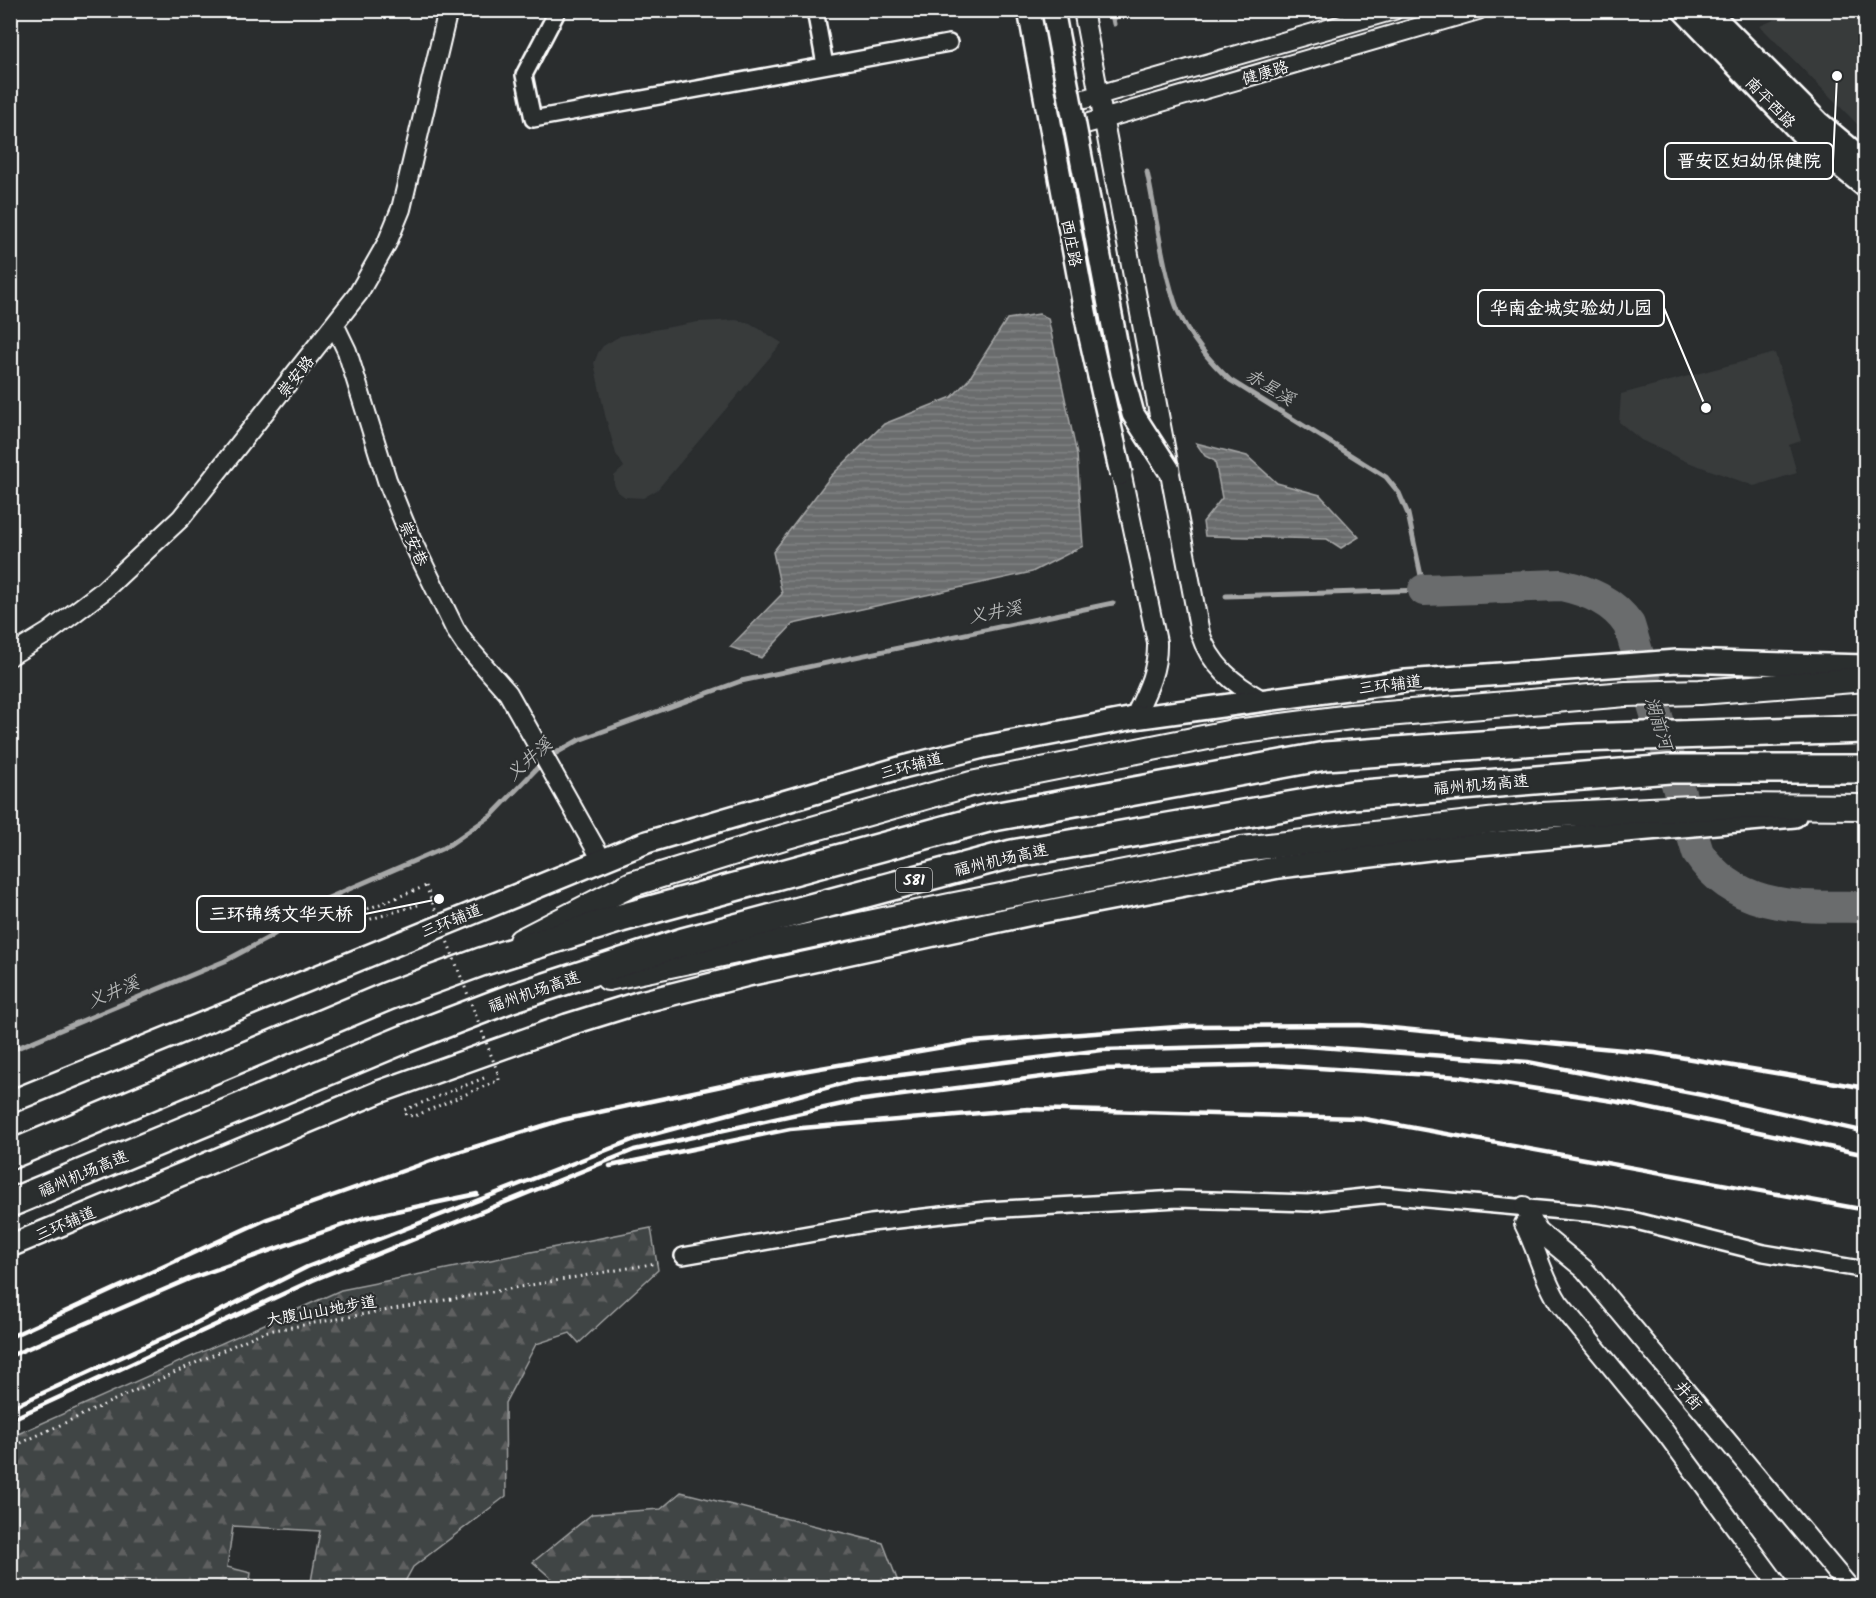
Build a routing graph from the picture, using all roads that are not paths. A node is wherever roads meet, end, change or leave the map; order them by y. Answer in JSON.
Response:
{"nodes":[{"id":1,"x":448,"y":10,"type":"edge"},
{"id":2,"x":558,"y":10,"type":"edge"},
{"id":3,"x":815,"y":10,"type":"edge"},
{"id":4,"x":1027,"y":10,"type":"edge"},
{"id":5,"x":1053,"y":10,"type":"edge"},
{"id":6,"x":1083,"y":10,"type":"edge"},
{"id":7,"x":1394,"y":10,"type":"edge"},
{"id":8,"x":1478,"y":10,"type":"edge"},
{"id":9,"x":1683,"y":10,"type":"edge"},
{"id":10,"x":1707,"y":10,"type":"edge"},
{"id":11,"x":948,"y":43,"type":"dead end"},
{"id":12,"x":825,"y":65,"type":"junction"},
{"id":13,"x":1098,"y":96,"type":"junction"},
{"id":14,"x":1046,"y":111,"type":"junction"},
{"id":15,"x":1102,"y":119,"type":"junction"},
{"id":16,"x":1051,"y":134,"type":"junction"},
{"id":17,"x":1866,"y":162,"type":"edge"},
{"id":18,"x":1866,"y":187,"type":"edge"},
{"id":19,"x":335,"y":326,"type":"junction"},
{"id":20,"x":1169,"y":470,"type":"junction"},
{"id":21,"x":1121,"y":474,"type":"junction"},
{"id":22,"x":10,"y":656,"type":"edge"},
{"id":23,"x":1866,"y":666,"type":"edge"},
{"id":24,"x":1866,"y":678,"type":"edge"},
{"id":25,"x":1262,"y":700,"type":"junction"},
{"id":26,"x":1134,"y":718,"type":"junction"},
{"id":27,"x":1866,"y":729,"type":"edge"},
{"id":28,"x":1866,"y":770,"type":"edge"},
{"id":29,"x":1866,"y":808,"type":"edge"},
{"id":30,"x":1661,"y":818,"type":"junction"},
{"id":31,"x":602,"y":860,"type":"junction"},
{"id":32,"x":481,"y":962,"type":"junction"},
{"id":33,"x":509,"y":999,"type":"junction"},
{"id":34,"x":10,"y":1102,"type":"edge"},
{"id":35,"x":10,"y":1155,"type":"edge"},
{"id":36,"x":10,"y":1203,"type":"edge"},
{"id":37,"x":1519,"y":1206,"type":"junction"},
{"id":38,"x":10,"y":1246,"type":"edge"},
{"id":39,"x":683,"y":1256,"type":"dead end"},
{"id":40,"x":1866,"y":1270,"type":"edge"},
{"id":41,"x":1780,"y":1587,"type":"edge"},
{"id":42,"x":1850,"y":1587,"type":"edge"}],
"edges":[{"from":1,"to":19,"type":"street","name":"崇安路"},
{"from":2,"to":12,"type":"street"},
{"from":3,"to":12,"type":"street"},
{"from":4,"to":14,"type":"street"},
{"from":4,"to":21,"type":"main road","name":"西庄路","bridge":true},
{"from":5,"to":20,"type":"main road","bridge":true},
{"from":6,"to":13,"type":"street"},
{"from":7,"to":13,"type":"street","name":"健康路"},
{"from":8,"to":15,"type":"street","name":"健康路"},
{"from":9,"to":18,"type":"main road","name":"南平西路"},
{"from":10,"to":17,"type":"main road","name":"南平西路"},
{"from":11,"to":12,"type":"street"},
{"from":13,"to":14,"type":"street","name":"健康路"},
{"from":13,"to":15,"type":"street"},
{"from":14,"to":16,"type":"street"},
{"from":15,"to":16,"type":"street","name":"健康路"},
{"from":15,"to":20,"type":"street"},
{"from":16,"to":21,"type":"street"},
{"from":19,"to":22,"type":"street","name":"崇安路"},
{"from":19,"to":31,"type":"street","name":"崇安巷"},
{"from":20,"to":25,"type":"street"},
{"from":21,"to":26,"type":"street"},
{"from":23,"to":25,"type":"main road","name":"三环辅道"},
{"from":24,"to":32,"type":"highway"},
{"from":25,"to":26,"type":"main road","name":"三环辅道"},
{"from":26,"to":31,"type":"main road","name":"三环辅道"},
{"from":27,"to":32,"type":"highway","number":"S81"},
{"from":28,"to":33,"type":"highway","name":"福州机场高速","number":"S81"},
{"from":29,"to":30,"type":"highway"},
{"from":30,"to":33,"type":"highway"},
{"from":30,"to":38,"type":"main road","name":"三环辅道"},
{"from":31,"to":34,"type":"main road","name":"三环辅道"},
{"from":32,"to":35,"type":"highway","number":"S81"},
{"from":33,"to":36,"type":"highway","name":"福州机场高速","number":"S81"},
{"from":37,"to":39,"type":"street"},
{"from":37,"to":40,"type":"street"},
{"from":37,"to":41,"type":"street"},
{"from":37,"to":42,"type":"street","name":"井街"}]}
